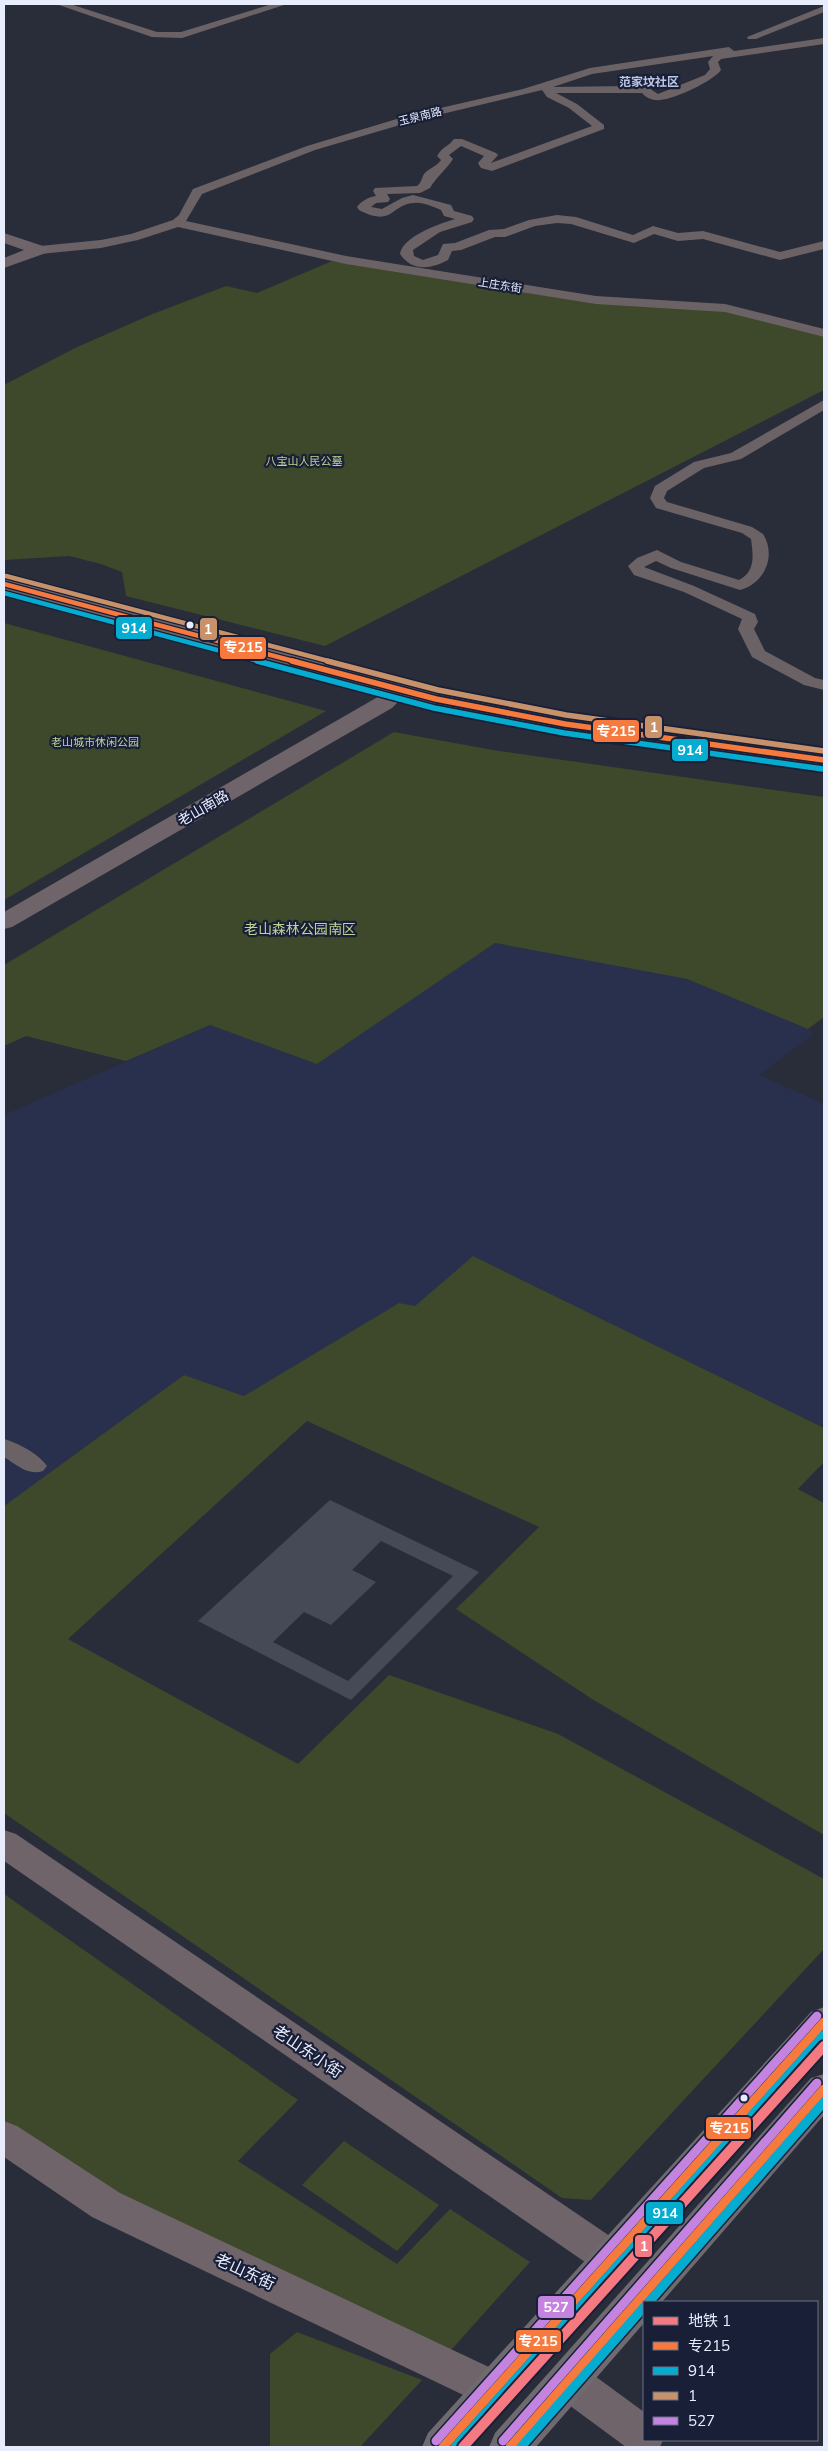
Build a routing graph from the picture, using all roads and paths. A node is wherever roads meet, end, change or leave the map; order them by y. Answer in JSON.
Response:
{"nodes":[{"id":1,"x":61,"y":4,"type":"edge"},
{"id":2,"x":282,"y":4,"type":"edge"},
{"id":3,"x":824,"y":10,"type":"edge"},
{"id":4,"x":824,"y":36,"type":"edge"},
{"id":5,"x":752,"y":37,"type":"dead end"},
{"id":6,"x":824,"y":42,"type":"edge"},
{"id":7,"x":177,"y":223,"type":"junction"},
{"id":8,"x":4,"y":238,"type":"edge"},
{"id":9,"x":824,"y":245,"type":"edge"},
{"id":10,"x":40,"y":250,"type":"junction"},
{"id":11,"x":4,"y":263,"type":"edge"},
{"id":12,"x":824,"y":333,"type":"edge"},
{"id":13,"x":824,"y":404,"type":"edge"},
{"id":14,"x":4,"y":584,"type":"edge"},
{"id":15,"x":4,"y":600,"type":"edge"},
{"id":16,"x":824,"y":685,"type":"edge"},
{"id":17,"x":391,"y":697,"type":"junction"},
{"id":18,"x":824,"y":760,"type":"edge"},
{"id":19,"x":824,"y":773,"type":"edge"},
{"id":20,"x":4,"y":922,"type":"edge"},
{"id":21,"x":4,"y":1446,"type":"edge"},
{"id":22,"x":35,"y":1466,"type":"dead end"},
{"id":23,"x":4,"y":1843,"type":"edge"},
{"id":24,"x":824,"y":2022,"type":"edge"},
{"id":25,"x":824,"y":2089,"type":"edge"},
{"id":26,"x":4,"y":2137,"type":"edge"},
{"id":27,"x":612,"y":2259,"type":"junction"},
{"id":28,"x":569,"y":2382,"type":"junction"},
{"id":29,"x":495,"y":2390,"type":"junction"},
{"id":30,"x":643,"y":2435,"type":"edge"},
{"id":31,"x":443,"y":2447,"type":"edge"},
{"id":32,"x":510,"y":2447,"type":"edge"}],
"edges":[{"from":1,"to":2,"type":"street"},
{"from":3,"to":5,"type":"street"},
{"from":4,"to":7,"type":"street","name":"玉泉南路"},
{"from":6,"to":9,"type":"street"},
{"from":7,"to":10,"type":"street"},
{"from":7,"to":12,"type":"street","name":"上庄东街"},
{"from":8,"to":10,"type":"street"},
{"from":10,"to":11,"type":"street"},
{"from":13,"to":16,"type":"street"},
{"from":14,"to":17,"type":"main road"},
{"from":15,"to":17,"type":"main road"},
{"from":17,"to":18,"type":"main road"},
{"from":17,"to":19,"type":"main road"},
{"from":17,"to":20,"type":"street","name":"老山南路"},
{"from":21,"to":22,"type":"street"},
{"from":23,"to":27,"type":"street","name":"老山东小街"},
{"from":24,"to":27,"type":"highway"},
{"from":25,"to":28,"type":"highway"},
{"from":26,"to":29,"type":"street","name":"老山东街"},
{"from":27,"to":29,"type":"highway"},
{"from":28,"to":30,"type":"street"},
{"from":28,"to":32,"type":"highway"},
{"from":29,"to":31,"type":"highway"}]}
